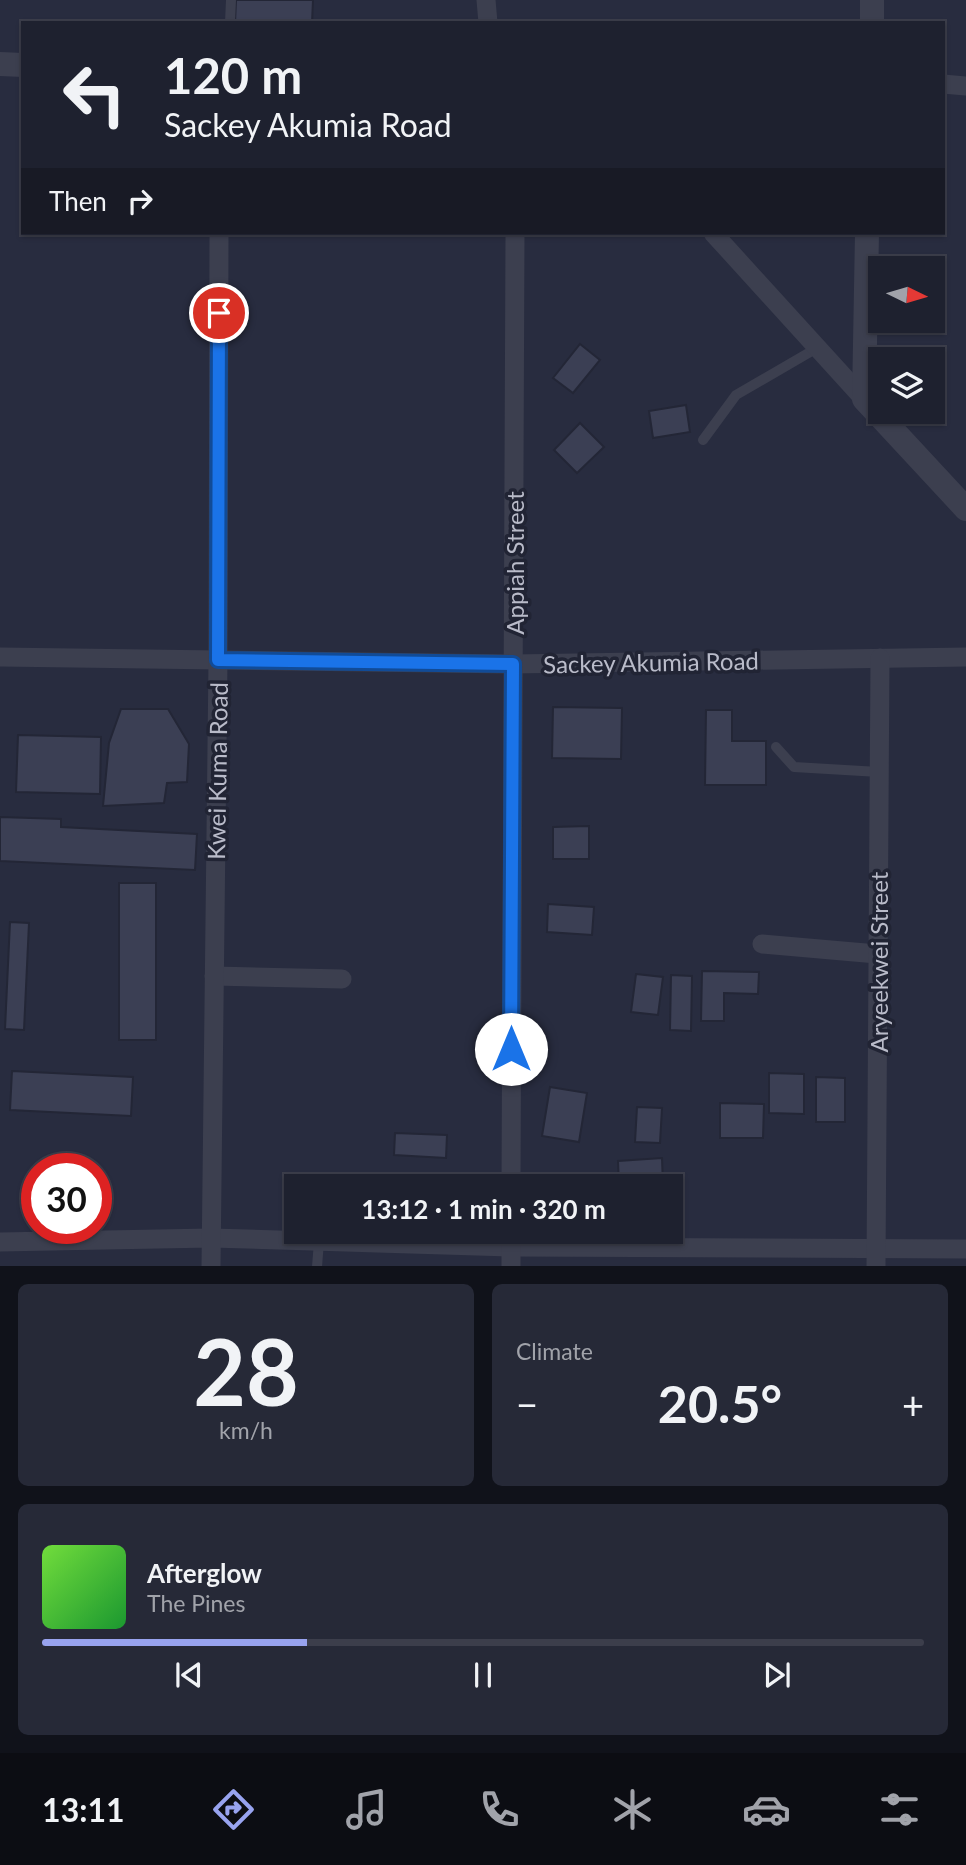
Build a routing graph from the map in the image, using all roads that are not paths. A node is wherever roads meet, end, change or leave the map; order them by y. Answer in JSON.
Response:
{"nodes":[{"id":1,"x":231,"y":0,"type":"edge"},
{"id":2,"x":486,"y":0,"type":"edge"},
{"id":3,"x":872,"y":0,"type":"edge"},
{"id":4,"x":230,"y":21,"type":"edge"},
{"id":5,"x":488,"y":21,"type":"edge"},
{"id":6,"x":872,"y":21,"type":"edge"},
{"id":7,"x":0,"y":64,"type":"edge"},
{"id":8,"x":21,"y":65,"type":"edge"},
{"id":9,"x":945,"y":84,"type":"edge"},
{"id":10,"x":966,"y":86,"type":"edge"},
{"id":11,"x":219,"y":235,"type":"edge"},
{"id":12,"x":515,"y":235,"type":"edge"},
{"id":13,"x":867,"y":235,"type":"edge"},
{"id":14,"x":722,"y":237,"type":"edge"},
{"id":15,"x":817,"y":348,"type":"junction"},
{"id":16,"x":864,"y":399,"type":"junction"},
{"id":17,"x":703,"y":440,"type":"dead end"},
{"id":18,"x":966,"y":509,"type":"edge"},
{"id":19,"x":0,"y":657,"type":"edge"},
{"id":20,"x":966,"y":657,"type":"edge"},
{"id":21,"x":880,"y":658,"type":"junction"},
{"id":22,"x":218,"y":660,"type":"junction"},
{"id":23,"x":513,"y":664,"type":"junction"},
{"id":24,"x":776,"y":747,"type":"dead end"},
{"id":25,"x":879,"y":772,"type":"junction"},
{"id":26,"x":762,"y":944,"type":"dead end"},
{"id":27,"x":877,"y":954,"type":"junction"},
{"id":28,"x":214,"y":976,"type":"junction"},
{"id":29,"x":342,"y":979,"type":"dead end"},
{"id":30,"x":511,"y":1174,"type":"edge"},
{"id":31,"x":211,"y":1238,"type":"junction"},
{"id":32,"x":284,"y":1240,"type":"edge"},
{"id":33,"x":0,"y":1242,"type":"edge"},
{"id":34,"x":319,"y":1244,"type":"edge"},
{"id":35,"x":391,"y":1244,"type":"edge"},
{"id":36,"x":510,"y":1249,"type":"edge"},
{"id":37,"x":966,"y":1249,"type":"edge"},
{"id":38,"x":876,"y":1258,"type":"edge"},
{"id":39,"x":211,"y":1266,"type":"edge"},
{"id":40,"x":317,"y":1266,"type":"edge"}],
"edges":[{"from":1,"to":4,"type":"lane"},
{"from":2,"to":5,"type":"street"},
{"from":3,"to":6,"type":"street"},
{"from":7,"to":8,"type":"street"},
{"from":9,"to":10,"type":"street"},
{"from":11,"to":22,"type":"street","name":"Kwei Kuma Road"},
{"from":12,"to":23,"type":"street","name":"Appiah Street"},
{"from":13,"to":16,"type":"street"},
{"from":14,"to":15,"type":"street"},
{"from":15,"to":16,"type":"street"},
{"from":15,"to":17,"type":"lane"},
{"from":16,"to":18,"type":"street"},
{"from":19,"to":22,"type":"street","name":"Sackey Akumia Road"},
{"from":20,"to":21,"type":"street","name":"Sackey Akumia Road"},
{"from":21,"to":23,"type":"street","name":"Sackey Akumia Road"},
{"from":21,"to":25,"type":"street","name":"Aryeekwei Street"},
{"from":22,"to":23,"type":"street","name":"Sackey Akumia Road"},
{"from":22,"to":28,"type":"street","name":"Kwei Kuma Road"},
{"from":23,"to":30,"type":"street","name":"Appiah Street"},
{"from":24,"to":25,"type":"lane"},
{"from":25,"to":27,"type":"street","name":"Aryeekwei Street"},
{"from":26,"to":27,"type":"street"},
{"from":27,"to":38,"type":"street","name":"Aryeekwei Street"},
{"from":28,"to":29,"type":"street"},
{"from":28,"to":31,"type":"street","name":"Kwei Kuma Road"},
{"from":31,"to":32,"type":"street"},
{"from":31,"to":33,"type":"street"},
{"from":31,"to":39,"type":"street","name":"Kwei Kuma Road"},
{"from":34,"to":40,"type":"lane"},
{"from":35,"to":36,"type":"street"},
{"from":36,"to":38,"type":"street"},
{"from":37,"to":38,"type":"street"}]}
